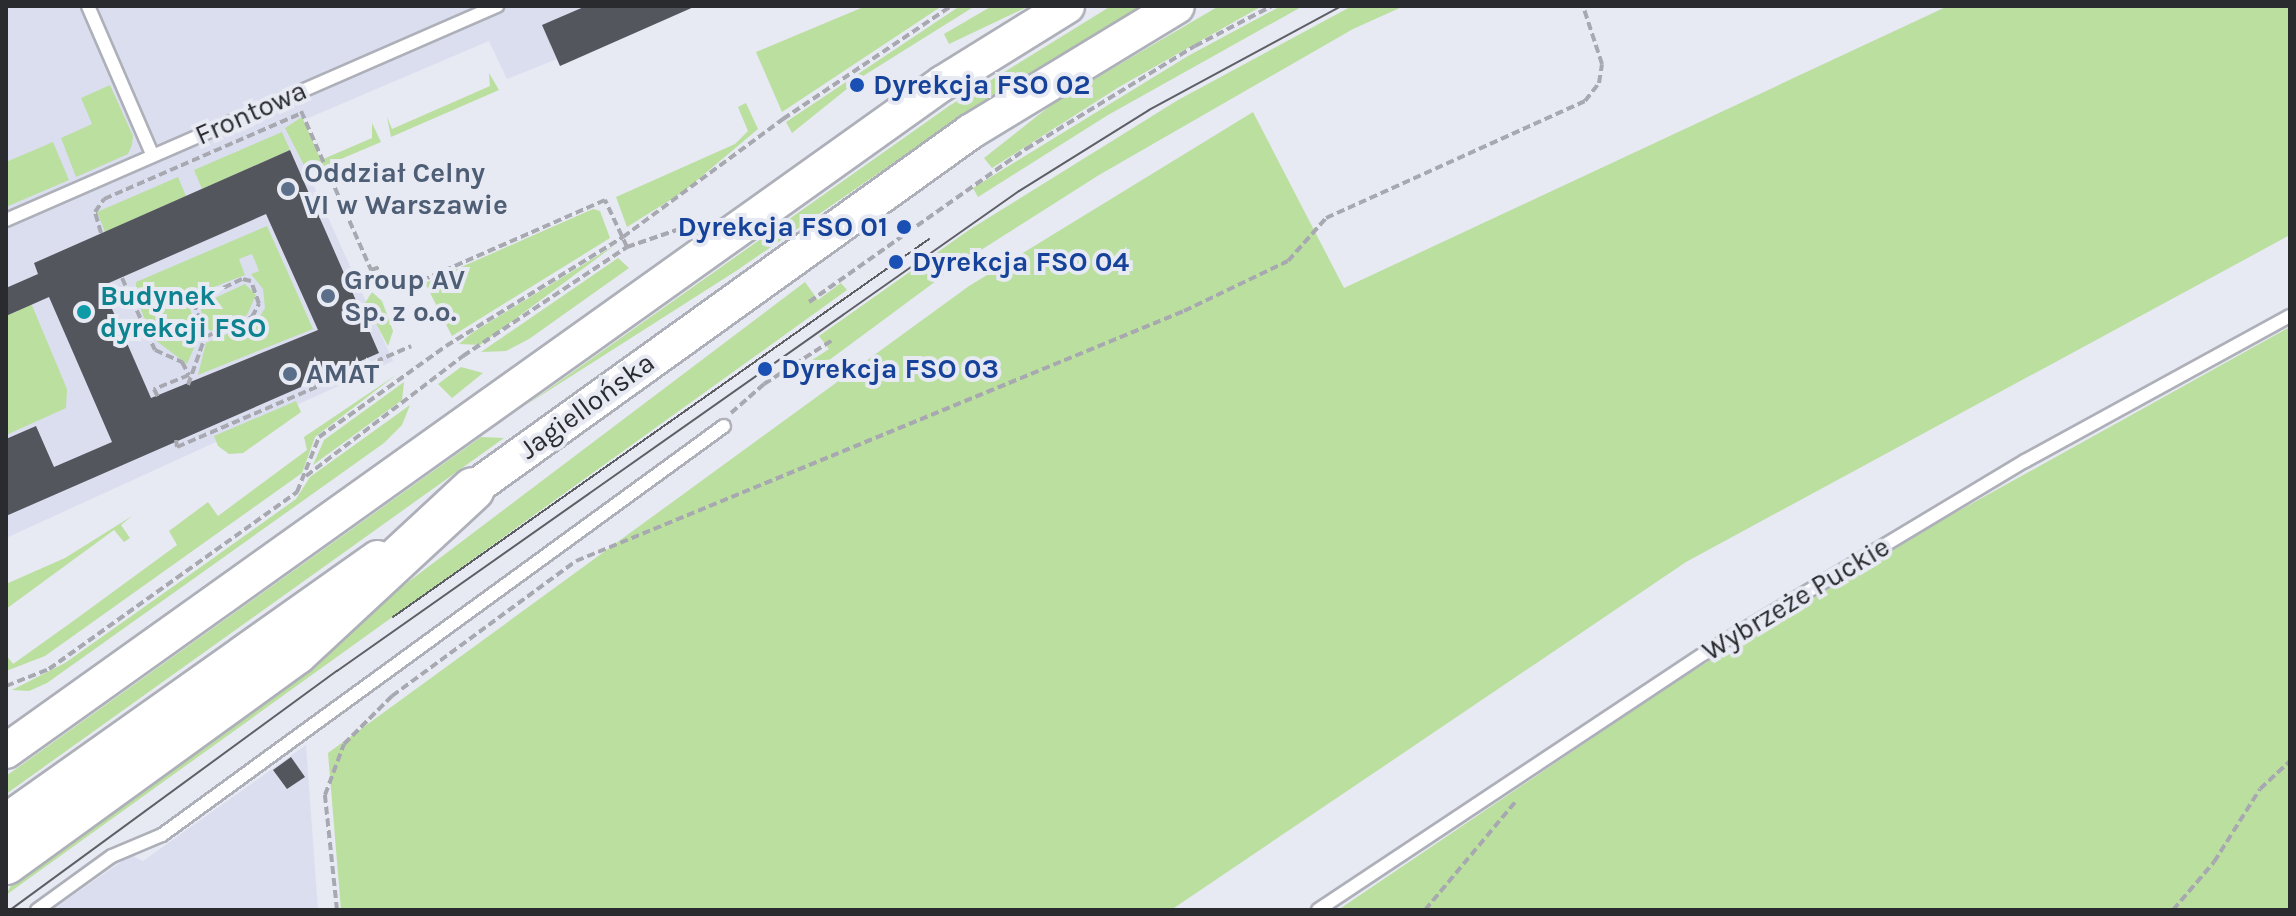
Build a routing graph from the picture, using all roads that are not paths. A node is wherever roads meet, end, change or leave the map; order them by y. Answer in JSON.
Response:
{"nodes":[{"id":1,"x":88,"y":6,"type":"edge"},
{"id":2,"x":497,"y":6,"type":"edge"},
{"id":3,"x":1067,"y":6,"type":"edge"},
{"id":4,"x":1177,"y":6,"type":"edge"},
{"id":5,"x":153,"y":156,"type":"junction"},
{"id":6,"x":6,"y":220,"type":"edge"},
{"id":7,"x":2290,"y":316,"type":"edge"},
{"id":8,"x":724,"y":426,"type":"road end"},
{"id":9,"x":473,"y":489,"type":"junction"},
{"id":10,"x":6,"y":751,"type":"edge"},
{"id":11,"x":6,"y":821,"type":"edge"},
{"id":12,"x":6,"y":863,"type":"edge"},
{"id":13,"x":37,"y":910,"type":"edge"},
{"id":14,"x":1318,"y":910,"type":"edge"}],
"edges":[{"from":1,"to":5,"type":"lane"},
{"from":2,"to":5,"type":"lane","name":"Frontowa"},
{"from":3,"to":10,"type":"main road","name":"Jagiellońska"},
{"from":4,"to":9,"type":"main road","name":"Jagiellońska"},
{"from":5,"to":6,"type":"lane","name":"Frontowa"},
{"from":7,"to":14,"type":"lane","name":"Wybrzeże Puckie"},
{"from":8,"to":13,"type":"lane"},
{"from":9,"to":11,"type":"main road","name":"Jagiellońska"},
{"from":9,"to":12,"type":"highway"}]}
